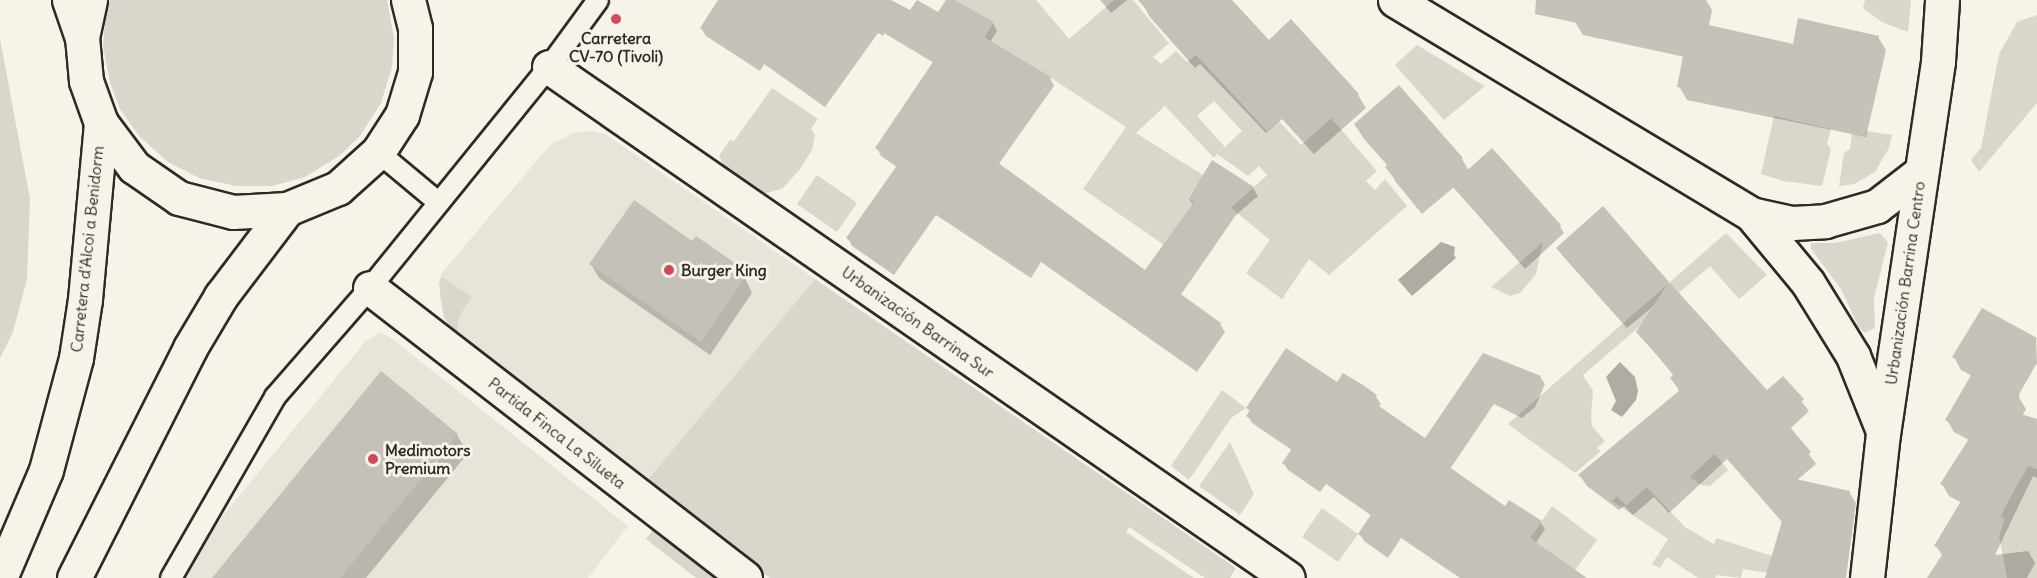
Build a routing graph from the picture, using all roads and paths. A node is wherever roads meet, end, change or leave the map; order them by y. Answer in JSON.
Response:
{"nodes":[{"id":1,"x":69,"y":0,"type":"edge"},
{"id":2,"x":90,"y":0,"type":"edge"},
{"id":3,"x":432,"y":0,"type":"edge"},
{"id":4,"x":598,"y":0,"type":"edge"},
{"id":5,"x":1395,"y":0,"type":"edge"},
{"id":6,"x":1942,"y":0,"type":"edge"},
{"id":7,"x":411,"y":14,"type":"edge"},
{"id":8,"x":82,"y":37,"type":"junction"},
{"id":9,"x":549,"y":67,"type":"junction"},
{"id":10,"x":101,"y":123,"type":"junction"},
{"id":11,"x":378,"y":152,"type":"junction"},
{"id":12,"x":1922,"y":172,"type":"junction"},
{"id":13,"x":438,"y":202,"type":"junction"},
{"id":14,"x":287,"y":209,"type":"junction"},
{"id":15,"x":1751,"y":214,"type":"junction"},
{"id":16,"x":370,"y":288,"type":"junction"},
{"id":17,"x":1883,"y":434,"type":"junction"},
{"id":18,"x":0,"y":578,"type":"edge"},
{"id":19,"x":74,"y":578,"type":"edge"},
{"id":20,"x":171,"y":578,"type":"edge"},
{"id":21,"x":745,"y":578,"type":"edge"},
{"id":22,"x":1288,"y":578,"type":"edge"},
{"id":23,"x":1867,"y":578,"type":"edge"}],
"edges":[{"from":1,"to":8,"type":"street"},
{"from":2,"to":8,"type":"street"},
{"from":3,"to":7,"type":"street"},
{"from":4,"to":9,"type":"lane"},
{"from":5,"to":15,"type":"street","name":"Urbanización Barrina Centro"},
{"from":6,"to":12,"type":"street"},
{"from":7,"to":11,"type":"street"},
{"from":8,"to":10,"type":"street"},
{"from":9,"to":13,"type":"lane"},
{"from":9,"to":22,"type":"street","name":"Urbanización Barrina Sur"},
{"from":10,"to":14,"type":"street"},
{"from":10,"to":18,"type":"street","name":"Carretera d'Alcoi a Benidorm"},
{"from":11,"to":13,"type":"lane"},
{"from":11,"to":14,"type":"street"},
{"from":12,"to":15,"type":"street","name":"Urbanización Barrina Centro"},
{"from":12,"to":17,"type":"street","name":"Urbanización Barrina Centro"},
{"from":13,"to":16,"type":"lane"},
{"from":14,"to":19,"type":"street"},
{"from":15,"to":17,"type":"street","name":"Urbanización Barrina Centro"},
{"from":16,"to":20,"type":"lane"},
{"from":16,"to":21,"type":"street","name":"Partida Finca La Silueta"},
{"from":17,"to":23,"type":"street","name":"Urbanización Barrina Centro"}]}
